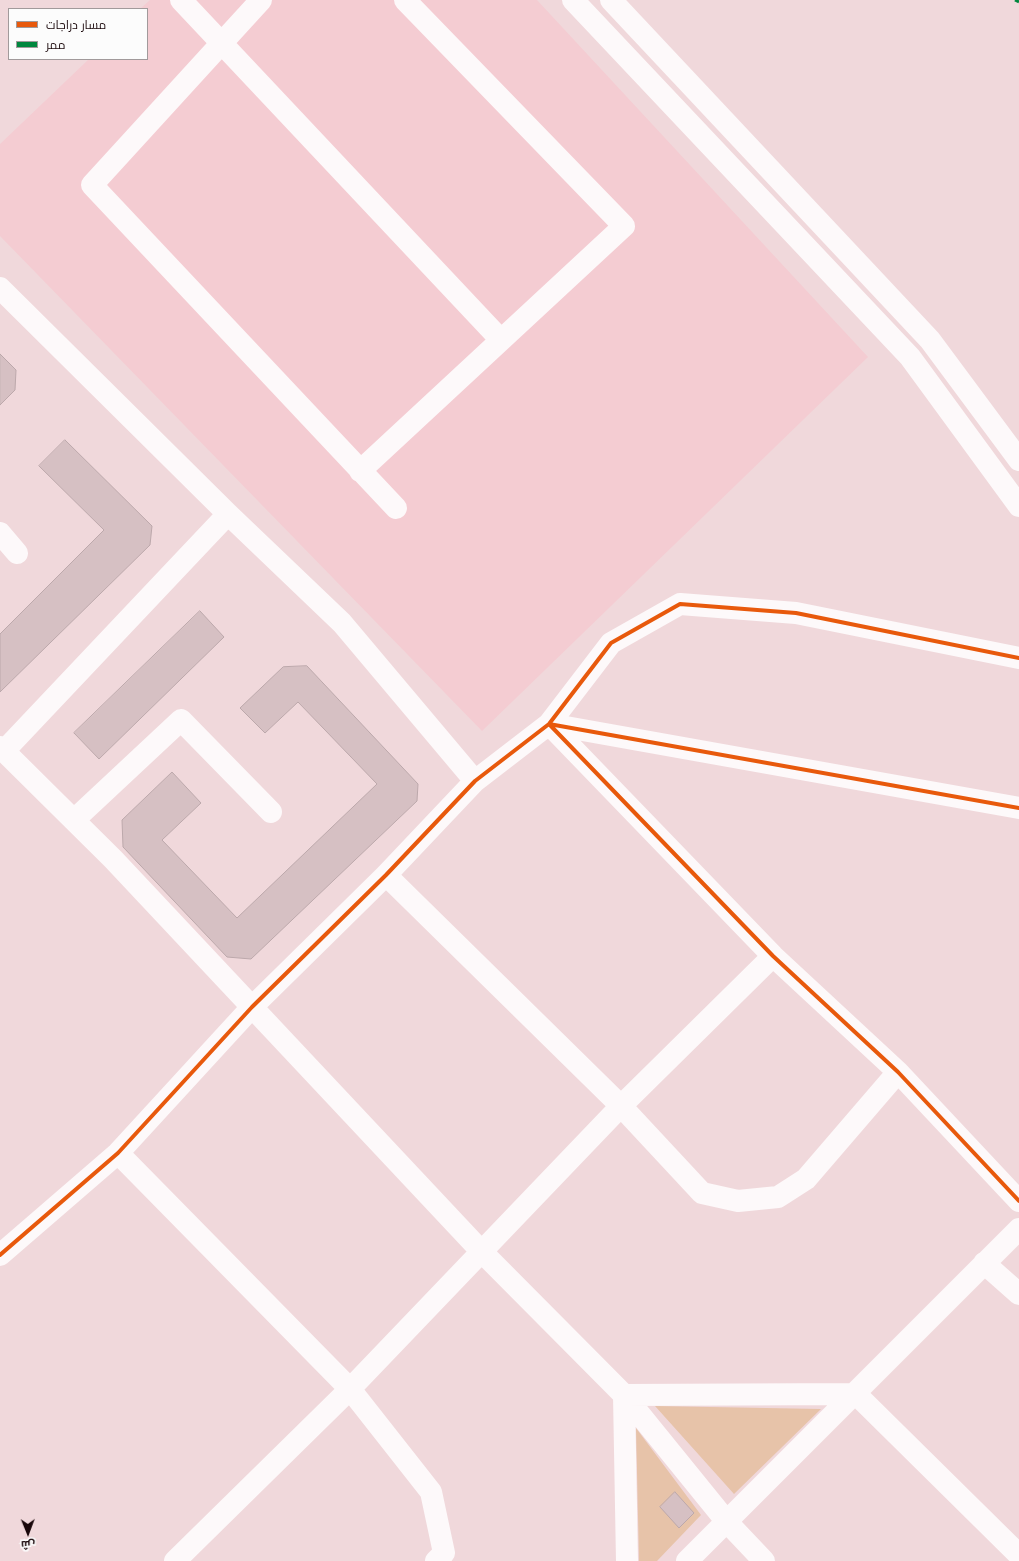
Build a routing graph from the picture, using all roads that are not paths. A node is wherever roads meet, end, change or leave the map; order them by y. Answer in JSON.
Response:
{"nodes":[{"id":1,"x":182,"y":0,"type":"edge"},
{"id":2,"x":261,"y":0,"type":"edge"},
{"id":3,"x":405,"y":0,"type":"edge"},
{"id":4,"x":573,"y":0,"type":"edge"},
{"id":5,"x":611,"y":0,"type":"edge"},
{"id":6,"x":222,"y":43,"type":"junction"},
{"id":7,"x":0,"y":288,"type":"edge"},
{"id":8,"x":501,"y":340,"type":"junction"},
{"id":9,"x":1019,"y":460,"type":"edge"},
{"id":10,"x":360,"y":471,"type":"junction"},
{"id":11,"x":1019,"y":506,"type":"edge"},
{"id":12,"x":396,"y":508,"type":"dead end"},
{"id":13,"x":228,"y":514,"type":"junction"},
{"id":14,"x":0,"y":533,"type":"edge"},
{"id":15,"x":17,"y":552,"type":"dead end"},
{"id":16,"x":1019,"y":658,"type":"edge"},
{"id":17,"x":549,"y":724,"type":"junction"},
{"id":18,"x":2,"y":749,"type":"edge"},
{"id":19,"x":475,"y":781,"type":"junction"},
{"id":20,"x":1019,"y":808,"type":"edge"},
{"id":21,"x":271,"y":812,"type":"dead end"},
{"id":22,"x":74,"y":820,"type":"junction"},
{"id":23,"x":386,"y":875,"type":"junction"},
{"id":24,"x":773,"y":956,"type":"junction"},
{"id":25,"x":252,"y":1007,"type":"junction"},
{"id":26,"x":898,"y":1072,"type":"junction"},
{"id":27,"x":621,"y":1106,"type":"junction"},
{"id":28,"x":118,"y":1153,"type":"junction"},
{"id":29,"x":1019,"y":1200,"type":"edge"},
{"id":30,"x":1019,"y":1229,"type":"edge"},
{"id":31,"x":482,"y":1252,"type":"junction"},
{"id":32,"x":0,"y":1255,"type":"edge"},
{"id":33,"x":984,"y":1263,"type":"junction"},
{"id":34,"x":1019,"y":1294,"type":"edge"},
{"id":35,"x":350,"y":1390,"type":"junction"},
{"id":36,"x":856,"y":1394,"type":"junction"},
{"id":37,"x":624,"y":1395,"type":"junction"},
{"id":38,"x":727,"y":1522,"type":"junction"},
{"id":39,"x":1019,"y":1555,"type":"edge"},
{"id":40,"x":175,"y":1561,"type":"edge"},
{"id":41,"x":436,"y":1561,"type":"edge"},
{"id":42,"x":627,"y":1561,"type":"edge"},
{"id":43,"x":687,"y":1561,"type":"edge"},
{"id":44,"x":764,"y":1561,"type":"edge"}],
"edges":[{"from":1,"to":6,"type":"street"},
{"from":2,"to":6,"type":"street"},
{"from":3,"to":8,"type":"street"},
{"from":4,"to":11,"type":"street"},
{"from":5,"to":9,"type":"street"},
{"from":6,"to":8,"type":"street"},
{"from":6,"to":10,"type":"street"},
{"from":7,"to":13,"type":"street"},
{"from":8,"to":10,"type":"street"},
{"from":10,"to":12,"type":"street"},
{"from":13,"to":18,"type":"street"},
{"from":13,"to":19,"type":"street"},
{"from":14,"to":15,"type":"street"},
{"from":16,"to":17,"type":"street"},
{"from":17,"to":19,"type":"street"},
{"from":17,"to":20,"type":"street"},
{"from":17,"to":24,"type":"street"},
{"from":18,"to":22,"type":"street"},
{"from":19,"to":23,"type":"street"},
{"from":21,"to":22,"type":"street"},
{"from":22,"to":25,"type":"street"},
{"from":23,"to":25,"type":"street"},
{"from":23,"to":27,"type":"street"},
{"from":24,"to":26,"type":"street"},
{"from":24,"to":27,"type":"street"},
{"from":25,"to":28,"type":"street"},
{"from":25,"to":31,"type":"street"},
{"from":26,"to":27,"type":"street"},
{"from":26,"to":29,"type":"street"},
{"from":27,"to":31,"type":"street"},
{"from":28,"to":32,"type":"street"},
{"from":28,"to":35,"type":"street"},
{"from":30,"to":33,"type":"street"},
{"from":31,"to":35,"type":"street"},
{"from":31,"to":37,"type":"street"},
{"from":33,"to":34,"type":"street"},
{"from":33,"to":36,"type":"street"},
{"from":35,"to":40,"type":"street"},
{"from":35,"to":41,"type":"street"},
{"from":36,"to":37,"type":"street"},
{"from":36,"to":38,"type":"street"},
{"from":36,"to":39,"type":"street"},
{"from":37,"to":38,"type":"street"},
{"from":37,"to":42,"type":"street"},
{"from":38,"to":43,"type":"street"},
{"from":38,"to":44,"type":"street"}]}
